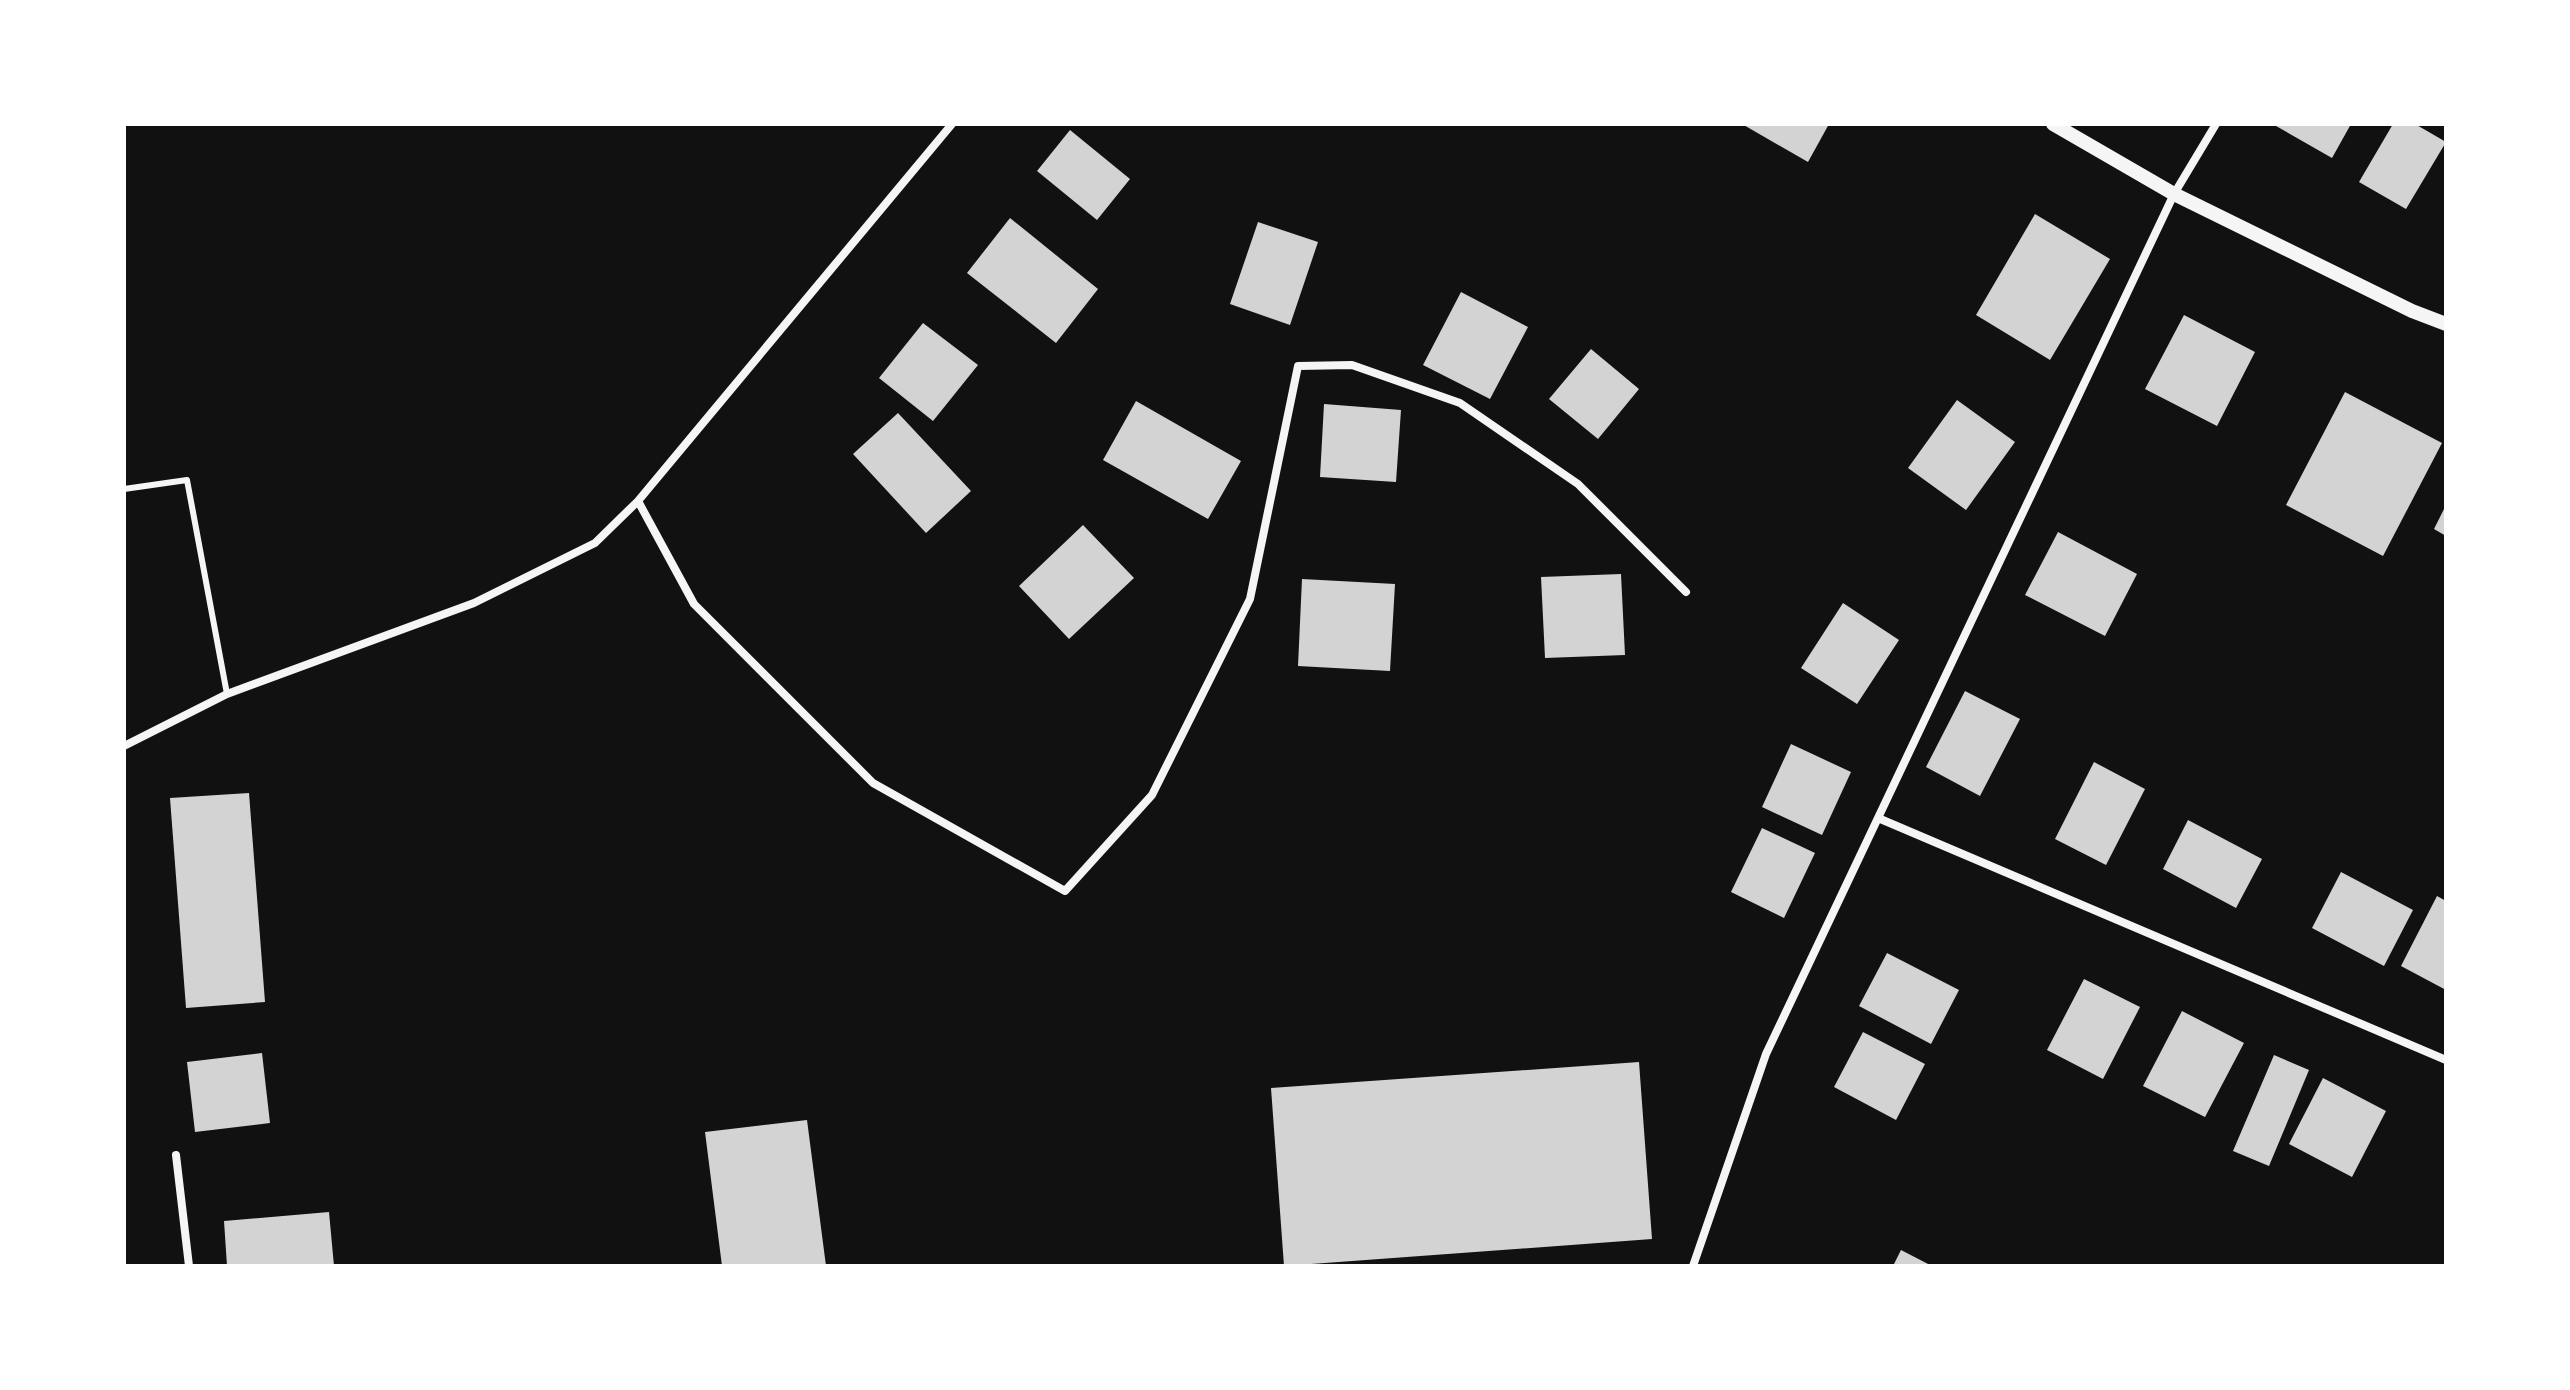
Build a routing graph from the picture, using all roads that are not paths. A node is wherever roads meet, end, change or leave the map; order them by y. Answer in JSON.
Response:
{"nodes":[{"id":1,"x":952,"y":124,"type":"edge"},
{"id":2,"x":2053,"y":124,"type":"edge"},
{"id":3,"x":2216,"y":124,"type":"edge"},
{"id":4,"x":2174,"y":194,"type":"junction"},
{"id":5,"x":2446,"y":324,"type":"edge"},
{"id":6,"x":124,"y":489,"type":"edge"},
{"id":7,"x":638,"y":501,"type":"junction"},
{"id":8,"x":1686,"y":592,"type":"dead end"},
{"id":9,"x":227,"y":694,"type":"junction"},
{"id":10,"x":124,"y":746,"type":"edge"},
{"id":11,"x":1878,"y":818,"type":"junction"},
{"id":12,"x":2446,"y":1060,"type":"edge"},
{"id":13,"x":176,"y":1155,"type":"dead end"},
{"id":14,"x":189,"y":1266,"type":"edge"},
{"id":15,"x":1693,"y":1266,"type":"edge"}],
"edges":[{"from":1,"to":7,"type":"street"},
{"from":2,"to":4,"type":"street"},
{"from":3,"to":4,"type":"street"},
{"from":4,"to":5,"type":"street"},
{"from":4,"to":11,"type":"street"},
{"from":6,"to":9,"type":"lane"},
{"from":7,"to":8,"type":"street"},
{"from":7,"to":9,"type":"street"},
{"from":9,"to":10,"type":"street"},
{"from":11,"to":12,"type":"street"},
{"from":11,"to":15,"type":"street"},
{"from":13,"to":14,"type":"street"}]}
